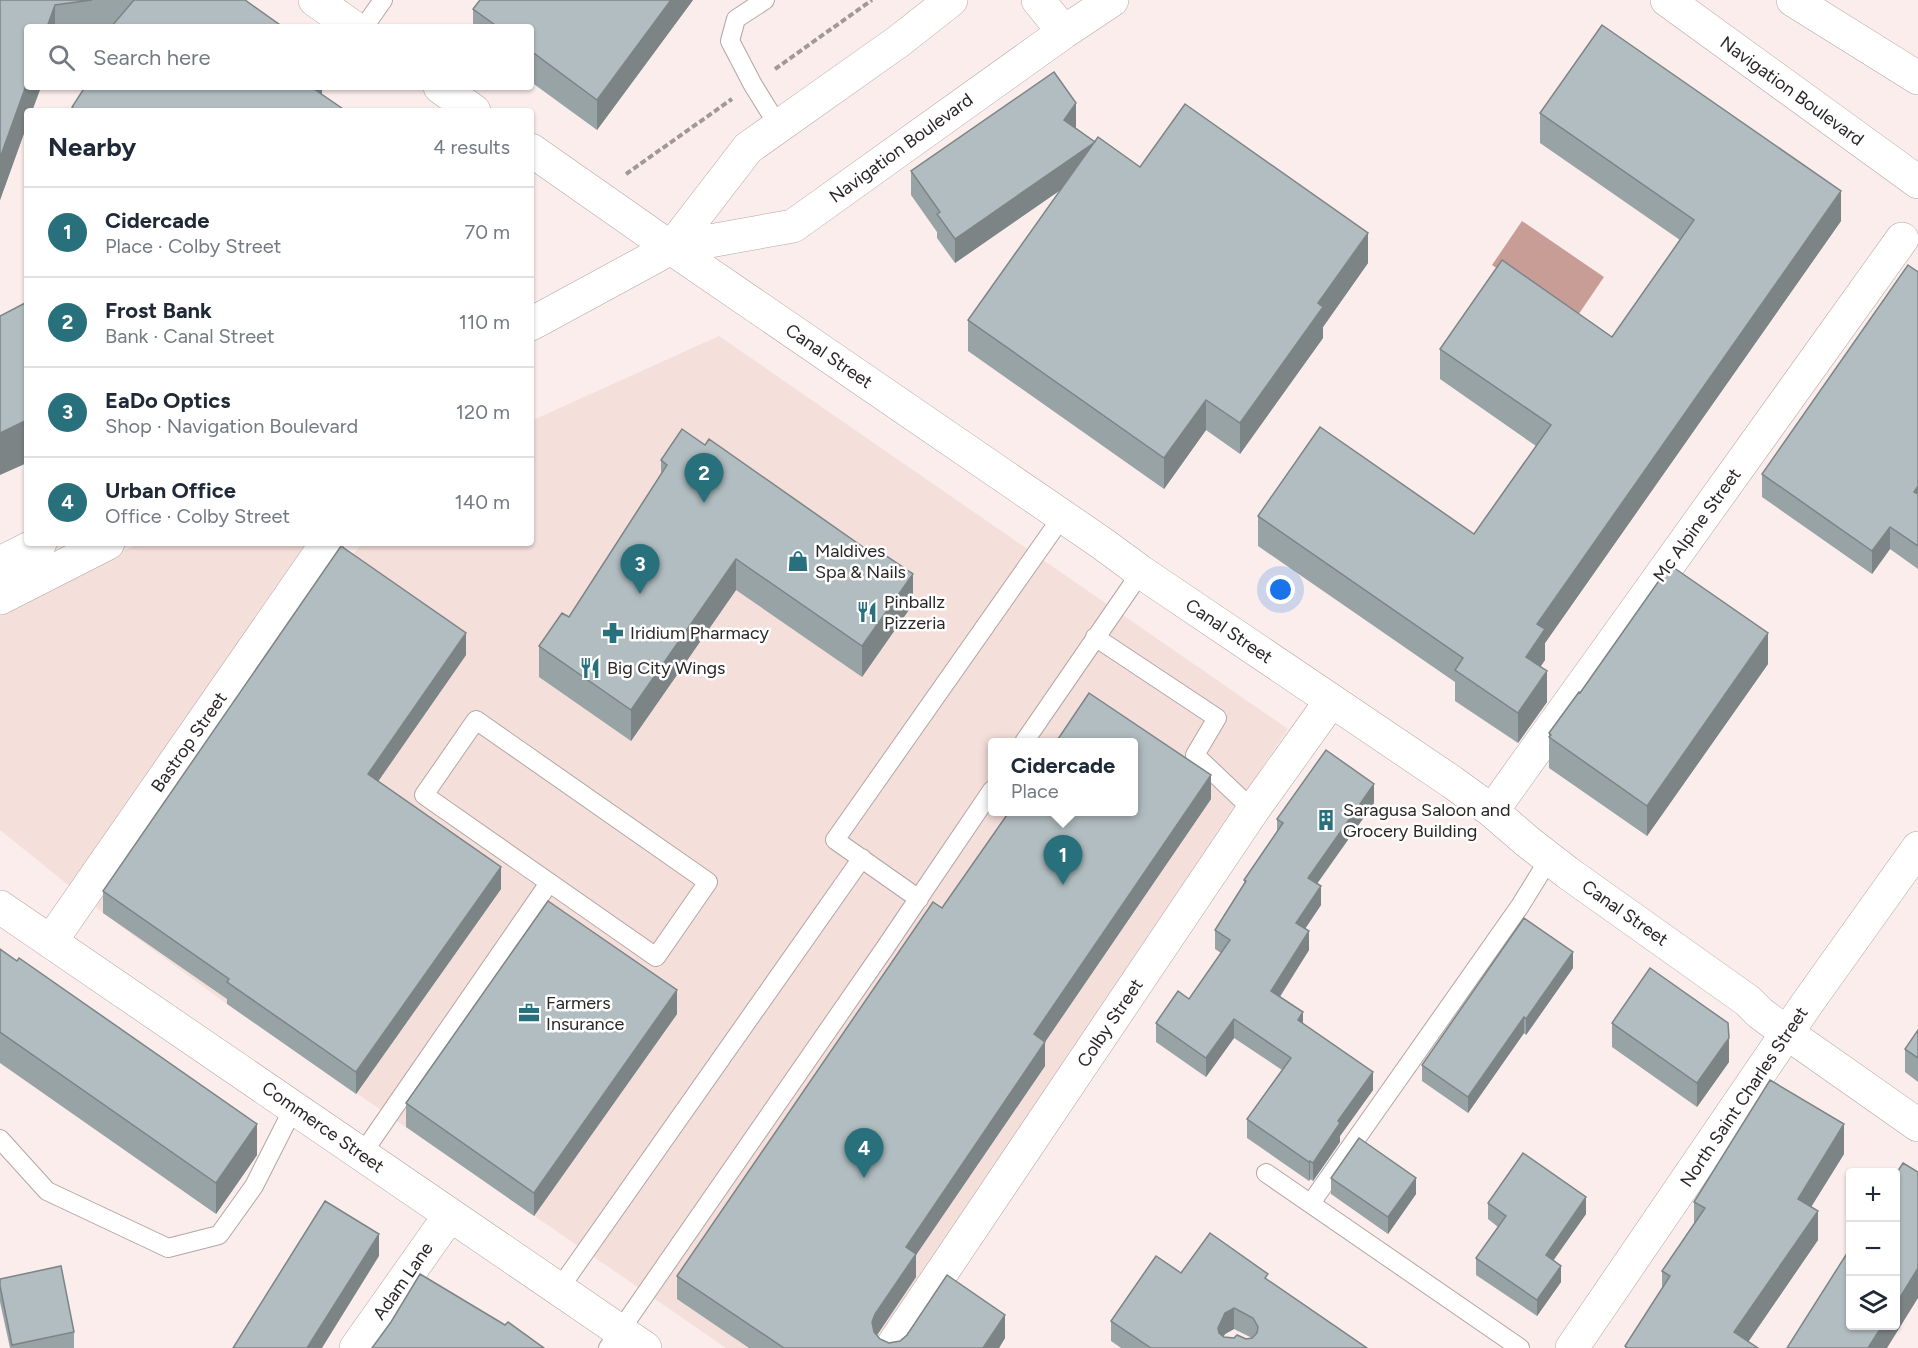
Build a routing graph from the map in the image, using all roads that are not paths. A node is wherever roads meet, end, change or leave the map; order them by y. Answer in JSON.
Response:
{"nodes":[{"id":1,"x":315,"y":0,"type":"edge"},
{"id":2,"x":383,"y":0,"type":"edge"},
{"id":3,"x":765,"y":0,"type":"edge"},
{"id":4,"x":951,"y":0,"type":"edge"},
{"id":5,"x":1038,"y":0,"type":"edge"},
{"id":6,"x":1112,"y":0,"type":"edge"},
{"id":7,"x":1667,"y":0,"type":"edge"},
{"id":8,"x":1792,"y":0,"type":"edge"},
{"id":9,"x":349,"y":24,"type":"edge"},
{"id":10,"x":354,"y":24,"type":"edge"},
{"id":11,"x":1064,"y":32,"type":"junction"},
{"id":12,"x":1918,"y":78,"type":"edge"},
{"id":13,"x":444,"y":90,"type":"edge"},
{"id":14,"x":470,"y":108,"type":"edge"},
{"id":15,"x":779,"y":127,"type":"junction"},
{"id":16,"x":534,"y":152,"type":"edge"},
{"id":17,"x":1918,"y":182,"type":"edge"},
{"id":18,"x":1902,"y":240,"type":"dead end"},
{"id":19,"x":671,"y":248,"type":"junction"},
{"id":20,"x":534,"y":322,"type":"edge"},
{"id":21,"x":1062,"y":517,"type":"junction"},
{"id":22,"x":34,"y":546,"type":"edge"},
{"id":23,"x":102,"y":546,"type":"edge"},
{"id":24,"x":325,"y":546,"type":"edge"},
{"id":25,"x":0,"y":564,"type":"edge"},
{"id":26,"x":1141,"y":572,"type":"junction"},
{"id":27,"x":0,"y":598,"type":"edge"},
{"id":28,"x":1095,"y":638,"type":"junction"},
{"id":29,"x":1331,"y":701,"type":"junction"},
{"id":30,"x":1027,"y":738,"type":"edge"},
{"id":31,"x":988,"y":796,"type":"edge"},
{"id":32,"x":1253,"y":810,"type":"junction"},
{"id":33,"x":1492,"y":811,"type":"junction"},
{"id":34,"x":1918,"y":848,"type":"edge"},
{"id":35,"x":862,"y":858,"type":"junction"},
{"id":36,"x":1550,"y":859,"type":"junction"},
{"id":37,"x":549,"y":883,"type":"junction"},
{"id":38,"x":919,"y":899,"type":"junction"},
{"id":39,"x":0,"y":907,"type":"edge"},
{"id":40,"x":51,"y":941,"type":"junction"},
{"id":41,"x":1787,"y":1033,"type":"junction"},
{"id":42,"x":294,"y":1107,"type":"junction"},
{"id":43,"x":1918,"y":1125,"type":"edge"},
{"id":44,"x":0,"y":1139,"type":"edge"},
{"id":45,"x":362,"y":1154,"type":"junction"},
{"id":46,"x":1266,"y":1173,"type":"dead end"},
{"id":47,"x":1311,"y":1203,"type":"junction"},
{"id":48,"x":450,"y":1215,"type":"junction"},
{"id":49,"x":559,"y":1289,"type":"junction"},
{"id":50,"x":624,"y":1342,"type":"edge"},
{"id":51,"x":356,"y":1348,"type":"edge"},
{"id":52,"x":891,"y":1348,"type":"edge"},
{"id":53,"x":1520,"y":1348,"type":"edge"},
{"id":54,"x":1572,"y":1348,"type":"edge"}],
"edges":[{"from":1,"to":9,"type":"street"},
{"from":2,"to":10,"type":"lane"},
{"from":3,"to":15,"type":"lane"},
{"from":4,"to":15,"type":"street","name":"Navigation Boulevard"},
{"from":5,"to":11,"type":"street"},
{"from":6,"to":11,"type":"street","name":"Navigation Boulevard"},
{"from":7,"to":17,"type":"street","name":"Navigation Boulevard"},
{"from":8,"to":12,"type":"street"},
{"from":11,"to":19,"type":"street","name":"Navigation Boulevard"},
{"from":13,"to":14,"type":"street"},
{"from":15,"to":19,"type":"street","name":"Navigation Boulevard"},
{"from":16,"to":19,"type":"street","name":"Canal Street"},
{"from":18,"to":33,"type":"street","name":"Mc Alpine Street"},
{"from":19,"to":20,"type":"street","name":"Navigation Boulevard"},
{"from":19,"to":21,"type":"street","name":"Canal Street"},
{"from":21,"to":26,"type":"street","name":"Canal Street"},
{"from":21,"to":35,"type":"lane"},
{"from":22,"to":25,"type":"street"},
{"from":23,"to":27,"type":"street"},
{"from":24,"to":40,"type":"street","name":"Bastrop Street"},
{"from":26,"to":28,"type":"lane"},
{"from":26,"to":29,"type":"street","name":"Canal Street"},
{"from":28,"to":30,"type":"lane"},
{"from":28,"to":32,"type":"lane"},
{"from":29,"to":32,"type":"street","name":"Colby Street"},
{"from":29,"to":33,"type":"street","name":"Canal Street"},
{"from":31,"to":38,"type":"lane"},
{"from":32,"to":52,"type":"street","name":"Colby Street"},
{"from":33,"to":36,"type":"street","name":"Canal Street"},
{"from":34,"to":41,"type":"street","name":"North Saint Charles Street"},
{"from":35,"to":38,"type":"lane"},
{"from":35,"to":49,"type":"lane"},
{"from":36,"to":41,"type":"street","name":"Canal Street"},
{"from":36,"to":47,"type":"lane"},
{"from":37,"to":37,"type":"lane"},
{"from":37,"to":45,"type":"lane"},
{"from":38,"to":50,"type":"lane"},
{"from":39,"to":40,"type":"street","name":"Commerce Street"},
{"from":40,"to":42,"type":"street","name":"Commerce Street"},
{"from":41,"to":43,"type":"street","name":"Canal Street"},
{"from":41,"to":54,"type":"street","name":"North Saint Charles Street"},
{"from":42,"to":44,"type":"lane"},
{"from":42,"to":45,"type":"street","name":"Commerce Street"},
{"from":45,"to":48,"type":"street","name":"Commerce Street"},
{"from":46,"to":47,"type":"lane"},
{"from":47,"to":53,"type":"lane"},
{"from":48,"to":49,"type":"street","name":"Commerce Street"},
{"from":48,"to":51,"type":"street","name":"Adam Lane"},
{"from":49,"to":50,"type":"street","name":"Commerce Street"}]}
